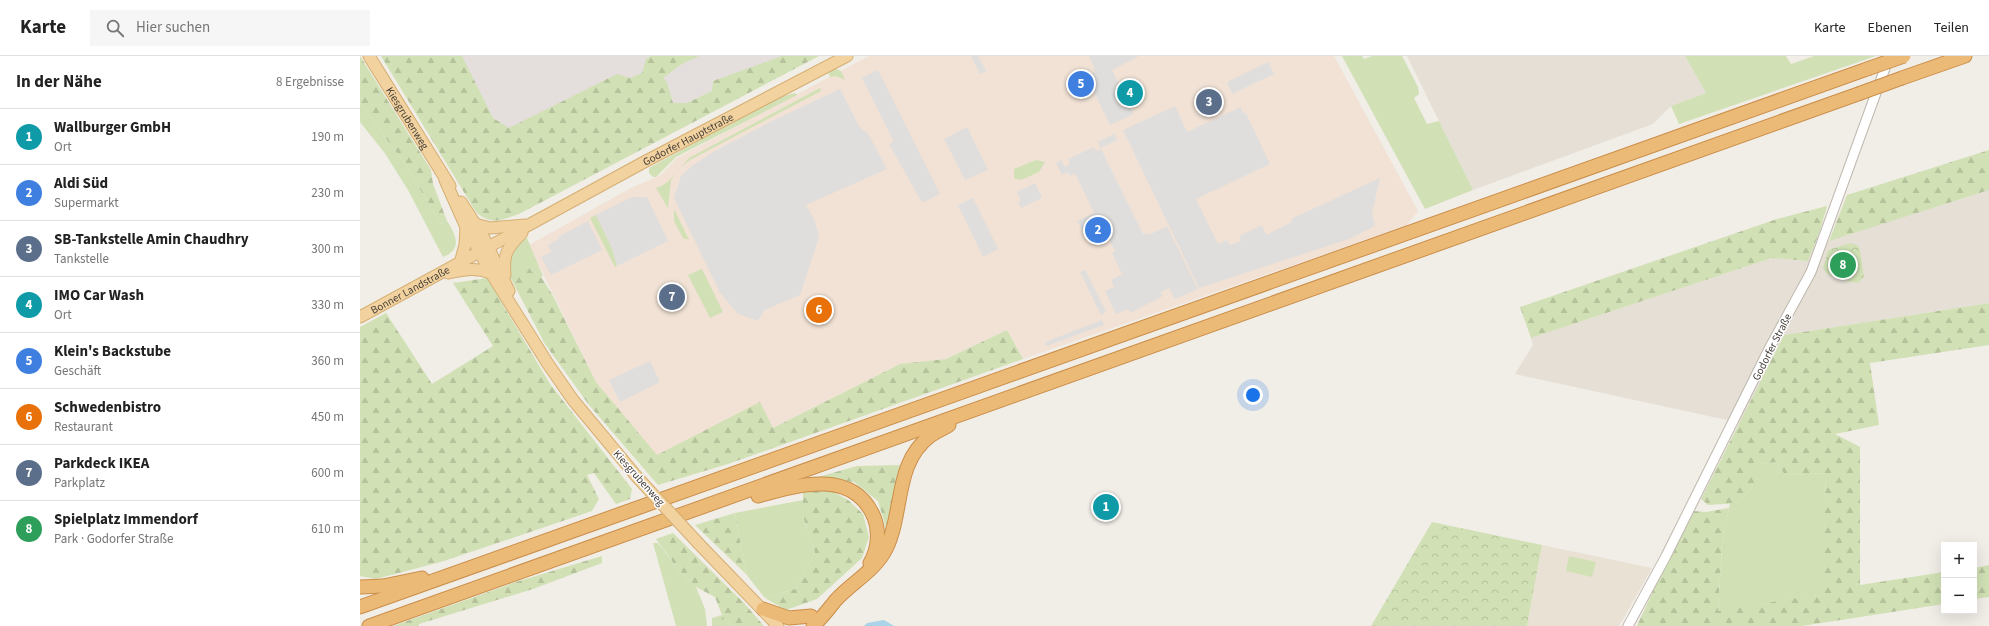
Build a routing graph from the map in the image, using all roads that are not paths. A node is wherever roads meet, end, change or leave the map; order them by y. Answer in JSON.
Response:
{"nodes":[{"id":1,"x":370,"y":56,"type":"edge"},
{"id":2,"x":847,"y":56,"type":"edge"},
{"id":3,"x":1889,"y":56,"type":"edge"},
{"id":4,"x":1904,"y":56,"type":"edge"},
{"id":5,"x":1964,"y":56,"type":"edge"},
{"id":6,"x":530,"y":224,"type":"junction"},
{"id":7,"x":470,"y":225,"type":"junction"},
{"id":8,"x":484,"y":249,"type":"junction"},
{"id":9,"x":460,"y":263,"type":"junction"},
{"id":10,"x":490,"y":273,"type":"junction"},
{"id":11,"x":440,"y":275,"type":"junction"},
{"id":12,"x":506,"y":283,"type":"junction"},
{"id":13,"x":519,"y":315,"type":"junction"},
{"id":14,"x":360,"y":317,"type":"edge"},
{"id":15,"x":982,"y":407,"type":"junction"},
{"id":16,"x":697,"y":509,"type":"junction"},
{"id":17,"x":484,"y":563,"type":"junction"},
{"id":18,"x":858,"y":580,"type":"junction"},
{"id":19,"x":360,"y":586,"type":"edge"},
{"id":20,"x":360,"y":607,"type":"edge"},
{"id":21,"x":763,"y":609,"type":"junction"},
{"id":22,"x":814,"y":623,"type":"edge"},
{"id":23,"x":369,"y":626,"type":"edge"},
{"id":24,"x":778,"y":626,"type":"edge"},
{"id":25,"x":800,"y":626,"type":"edge"},
{"id":26,"x":1628,"y":626,"type":"edge"}],
"edges":[{"from":1,"to":7,"type":"main road","name":"Kiesgrubenweg"},
{"from":2,"to":6,"type":"main road","name":"Godorfer Hauptstraße"},
{"from":3,"to":26,"type":"street","name":"Godorfer Straße"},
{"from":4,"to":17,"type":"highway","bridge":true},
{"from":5,"to":15,"type":"highway","bridge":true},
{"from":6,"to":7,"type":"main road"},
{"from":6,"to":8,"type":"main road","name":"Godorfer Hauptstraße"},
{"from":6,"to":12,"type":"main road","name":"Godorfer Hauptstraße"},
{"from":7,"to":8,"type":"main road","name":"Kiesgrubenweg"},
{"from":7,"to":9,"type":"main road","name":"Bonner Landstraße"},
{"from":8,"to":9,"type":"main road","name":"Bonner Landstraße"},
{"from":8,"to":10,"type":"main road","name":"Kiesgrubenweg"},
{"from":8,"to":12,"type":"main road","name":"Kiesgrubenweg"},
{"from":9,"to":11,"type":"main road","name":"Bonner Landstraße"},
{"from":10,"to":11,"type":"main road"},
{"from":10,"to":13,"type":"main road","name":"Kiesgrubenweg"},
{"from":11,"to":14,"type":"main road","name":"Bonner Landstraße"},
{"from":12,"to":13,"type":"main road","name":"Kiesgrubenweg"},
{"from":13,"to":21,"type":"main road","name":"Kiesgrubenweg","bridge":true},
{"from":15,"to":16,"type":"highway"},
{"from":15,"to":18,"type":"highway"},
{"from":16,"to":18,"type":"highway"},
{"from":16,"to":23,"type":"highway"},
{"from":17,"to":19,"type":"highway"},
{"from":17,"to":20,"type":"highway"},
{"from":18,"to":22,"type":"highway"},
{"from":21,"to":22,"type":"highway"},
{"from":21,"to":24,"type":"main road","name":"Kiesgrubenweg"},
{"from":22,"to":25,"type":"highway"}]}
